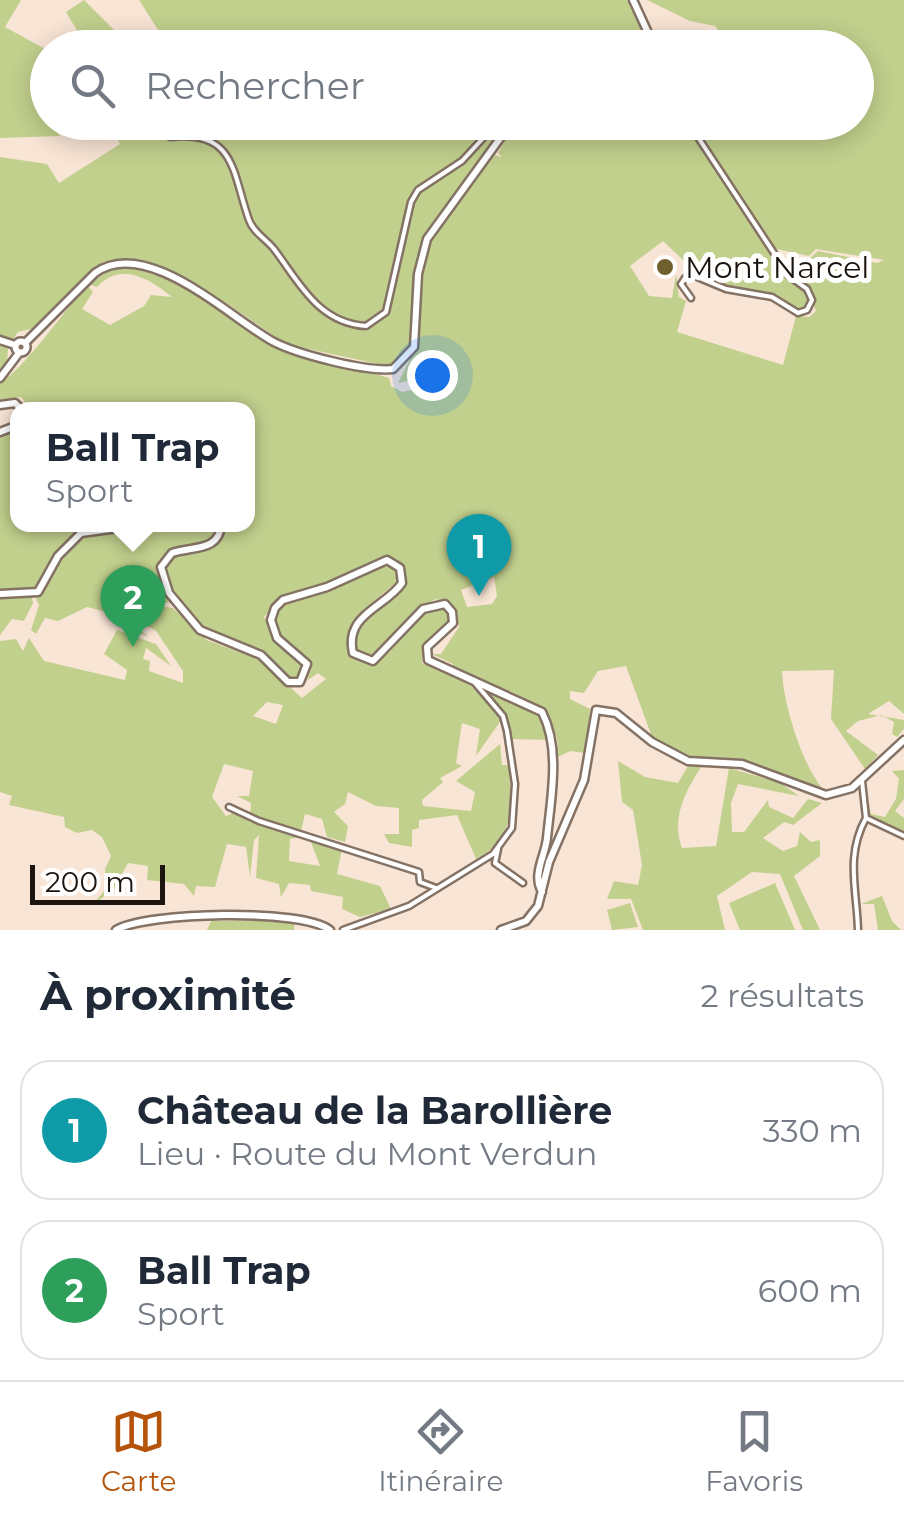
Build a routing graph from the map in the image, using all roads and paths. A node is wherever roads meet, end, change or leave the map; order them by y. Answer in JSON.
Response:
{"nodes":[{"id":1,"x":633,"y":0,"type":"edge"},
{"id":2,"x":647,"y":30,"type":"edge"},
{"id":3,"x":206,"y":140,"type":"edge"},
{"id":4,"x":482,"y":140,"type":"edge"},
{"id":5,"x":499,"y":140,"type":"edge"},
{"id":6,"x":700,"y":140,"type":"edge"},
{"id":7,"x":691,"y":298,"type":"dead end"},
{"id":8,"x":0,"y":340,"type":"edge"},
{"id":9,"x":17,"y":349,"type":"junction"},
{"id":10,"x":0,"y":378,"type":"edge"},
{"id":11,"x":88,"y":532,"type":"edge"},
{"id":12,"x":221,"y":532,"type":"edge"},
{"id":13,"x":0,"y":594,"type":"edge"},
{"id":14,"x":475,"y":682,"type":"junction"},
{"id":15,"x":904,"y":740,"type":"edge"},
{"id":16,"x":862,"y":781,"type":"junction"},
{"id":17,"x":230,"y":807,"type":"dead end"},
{"id":18,"x":866,"y":818,"type":"junction"},
{"id":19,"x":904,"y":836,"type":"edge"},
{"id":20,"x":498,"y":849,"type":"junction"},
{"id":21,"x":522,"y":883,"type":"dead end"},
{"id":22,"x":436,"y":888,"type":"junction"},
{"id":23,"x":542,"y":892,"type":"junction"},
{"id":24,"x":116,"y":930,"type":"edge"},
{"id":25,"x":330,"y":930,"type":"edge"},
{"id":26,"x":343,"y":930,"type":"edge"},
{"id":27,"x":501,"y":930,"type":"edge"},
{"id":28,"x":858,"y":930,"type":"edge"}],
"edges":[{"from":1,"to":2,"type":"street"},
{"from":3,"to":4,"type":"street"},
{"from":5,"to":9,"type":"street"},
{"from":6,"to":7,"type":"street"},
{"from":8,"to":9,"type":"street"},
{"from":9,"to":10,"type":"street"},
{"from":11,"to":13,"type":"street"},
{"from":12,"to":14,"type":"street"},
{"from":14,"to":20,"type":"street"},
{"from":14,"to":23,"type":"street"},
{"from":15,"to":16,"type":"street"},
{"from":16,"to":18,"type":"street"},
{"from":16,"to":23,"type":"street"},
{"from":17,"to":22,"type":"street"},
{"from":18,"to":19,"type":"street"},
{"from":18,"to":28,"type":"street"},
{"from":20,"to":21,"type":"street"},
{"from":20,"to":22,"type":"street"},
{"from":22,"to":26,"type":"street"},
{"from":23,"to":27,"type":"street"},
{"from":24,"to":25,"type":"street"}]}
